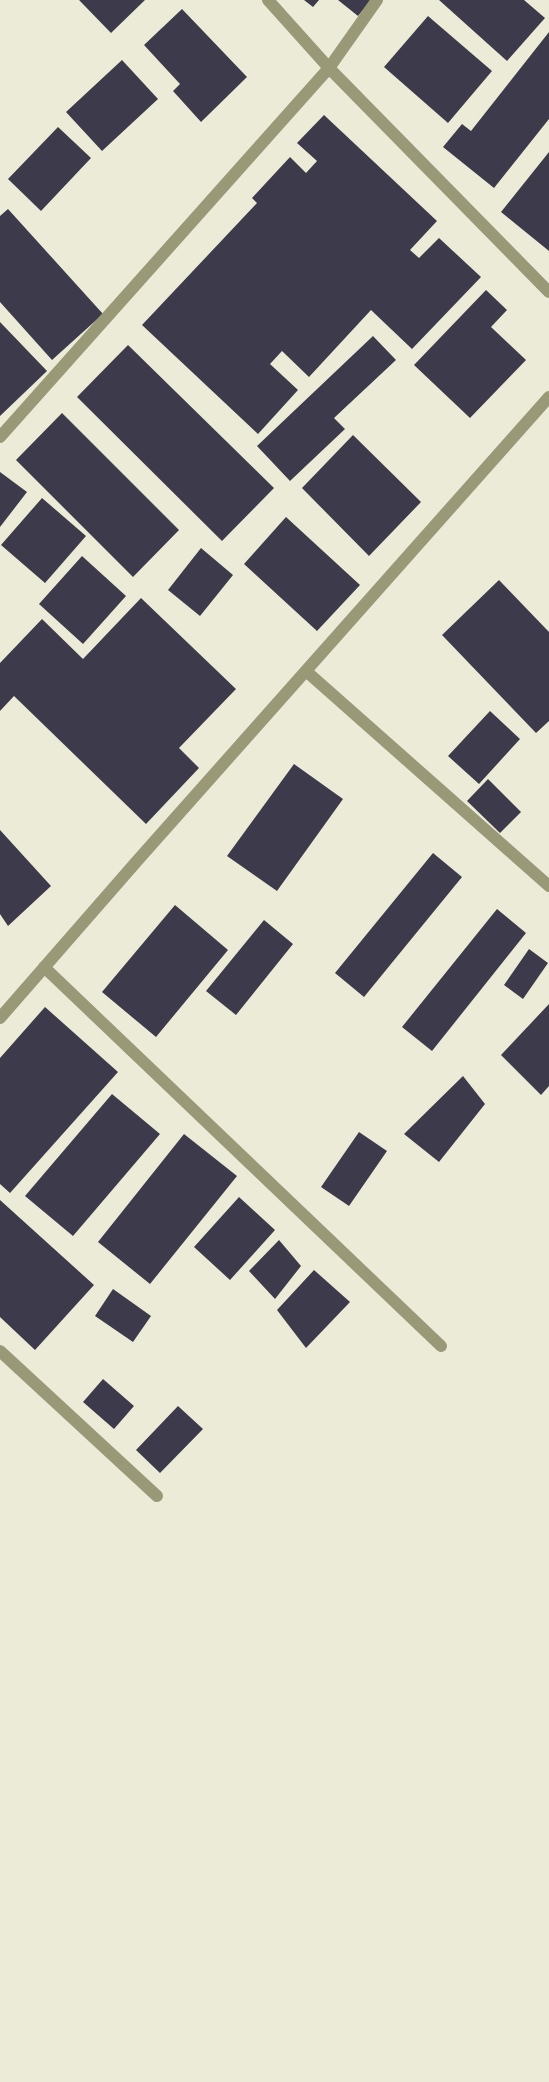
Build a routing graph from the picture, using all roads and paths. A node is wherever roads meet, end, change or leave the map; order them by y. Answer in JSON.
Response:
{"nodes":[{"id":1,"x":268,"y":0,"type":"edge"},
{"id":2,"x":376,"y":0,"type":"edge"},
{"id":3,"x":329,"y":68,"type":"junction"},
{"id":4,"x":549,"y":292,"type":"edge"},
{"id":5,"x":549,"y":397,"type":"edge"},
{"id":6,"x":0,"y":437,"type":"edge"},
{"id":7,"x":306,"y":671,"type":"junction"},
{"id":8,"x":549,"y":886,"type":"edge"},
{"id":9,"x":44,"y":967,"type":"junction"},
{"id":10,"x":0,"y":1018,"type":"edge"},
{"id":11,"x":441,"y":1346,"type":"dead end"},
{"id":12,"x":0,"y":1351,"type":"edge"},
{"id":13,"x":157,"y":1496,"type":"dead end"}],
"edges":[{"from":1,"to":3,"type":"street"},
{"from":2,"to":3,"type":"street"},
{"from":3,"to":4,"type":"street"},
{"from":3,"to":6,"type":"street"},
{"from":5,"to":7,"type":"street"},
{"from":7,"to":8,"type":"street"},
{"from":7,"to":9,"type":"street"},
{"from":9,"to":10,"type":"street"},
{"from":9,"to":11,"type":"street"},
{"from":12,"to":13,"type":"street"}]}
